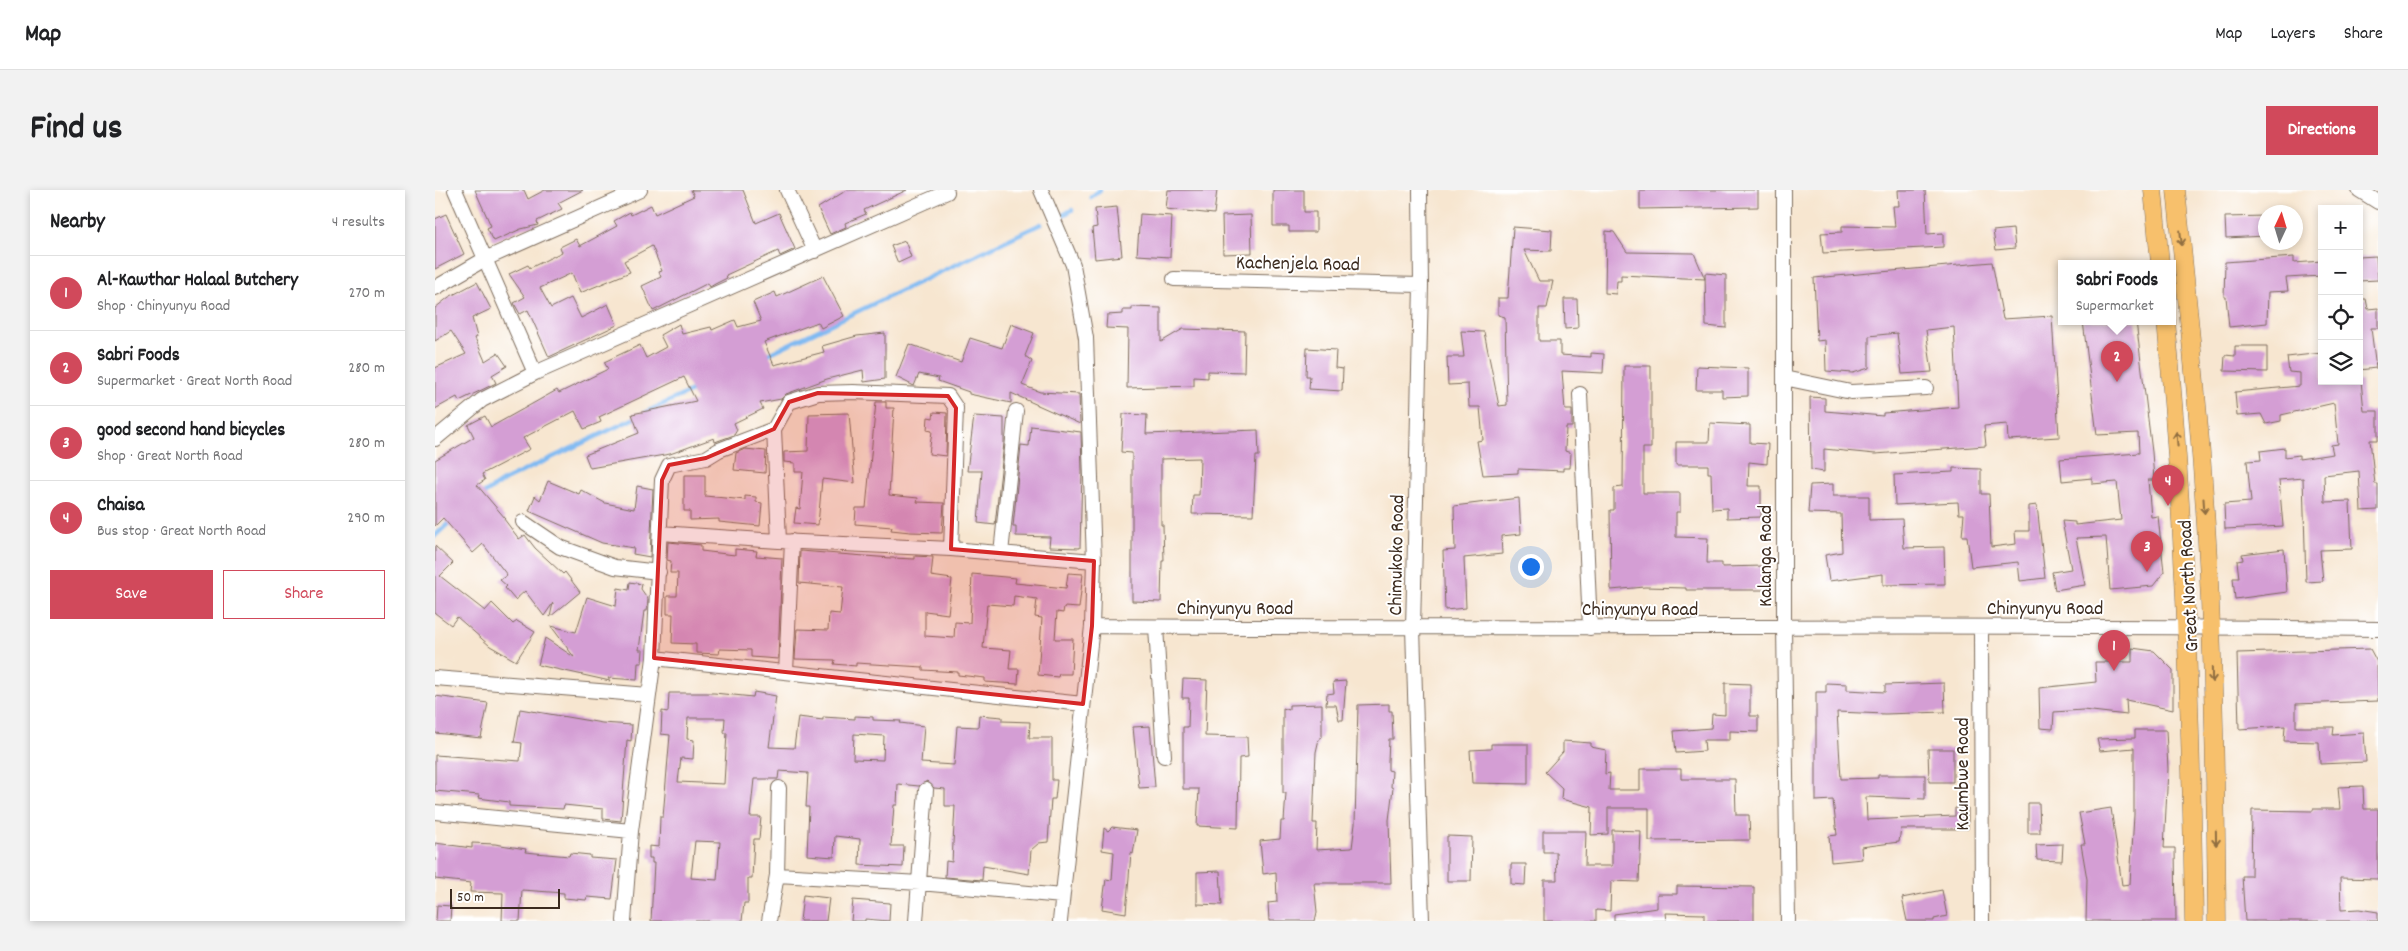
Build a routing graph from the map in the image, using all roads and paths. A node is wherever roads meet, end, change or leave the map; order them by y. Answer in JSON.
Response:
{"nodes":[{"id":1,"x":455,"y":190,"type":"edge"},
{"id":2,"x":640,"y":190,"type":"edge"},
{"id":3,"x":787,"y":190,"type":"edge"},
{"id":4,"x":1041,"y":190,"type":"edge"},
{"id":5,"x":1420,"y":190,"type":"edge"},
{"id":6,"x":1784,"y":190,"type":"edge"},
{"id":7,"x":2153,"y":190,"type":"edge"},
{"id":8,"x":2176,"y":190,"type":"edge"},
{"id":9,"x":2359,"y":190,"type":"edge"},
{"id":10,"x":947,"y":192,"type":"dead end"},
{"id":11,"x":2378,"y":202,"type":"edge"},
{"id":12,"x":815,"y":251,"type":"junction"},
{"id":13,"x":485,"y":259,"type":"junction"},
{"id":14,"x":2160,"y":260,"type":"edge"},
{"id":15,"x":1174,"y":279,"type":"dead end"},
{"id":16,"x":1421,"y":285,"type":"junction"},
{"id":17,"x":435,"y":288,"type":"edge"},
{"id":18,"x":2166,"y":325,"type":"edge"},
{"id":19,"x":535,"y":373,"type":"junction"},
{"id":20,"x":1784,"y":378,"type":"junction"},
{"id":21,"x":1926,"y":388,"type":"dead end"},
{"id":22,"x":1581,"y":394,"type":"dead end"},
{"id":23,"x":1016,"y":411,"type":"dead end"},
{"id":24,"x":774,"y":429,"type":"junction"},
{"id":25,"x":435,"y":439,"type":"edge"},
{"id":26,"x":523,"y":522,"type":"dead end"},
{"id":27,"x":660,"y":533,"type":"junction"},
{"id":28,"x":785,"y":541,"type":"junction"},
{"id":29,"x":951,"y":549,"type":"junction"},
{"id":30,"x":1001,"y":552,"type":"junction"},
{"id":31,"x":1094,"y":561,"type":"junction"},
{"id":32,"x":659,"y":572,"type":"junction"},
{"id":33,"x":1092,"y":626,"type":"junction"},
{"id":34,"x":1785,"y":626,"type":"junction"},
{"id":35,"x":2211,"y":626,"type":"junction"},
{"id":36,"x":1156,"y":627,"type":"junction"},
{"id":37,"x":1981,"y":627,"type":"junction"},
{"id":38,"x":1413,"y":628,"type":"junction"},
{"id":39,"x":1590,"y":628,"type":"junction"},
{"id":40,"x":2188,"y":628,"type":"junction"},
{"id":41,"x":2378,"y":629,"type":"edge"},
{"id":42,"x":654,"y":658,"type":"junction"},
{"id":43,"x":786,"y":672,"type":"junction"},
{"id":44,"x":435,"y":678,"type":"edge"},
{"id":45,"x":649,"y":695,"type":"junction"},
{"id":46,"x":1083,"y":704,"type":"junction"},
{"id":47,"x":1164,"y":756,"type":"dead end"},
{"id":48,"x":779,"y":788,"type":"dead end"},
{"id":49,"x":926,"y":790,"type":"dead end"},
{"id":50,"x":435,"y":812,"type":"edge"},
{"id":51,"x":631,"y":831,"type":"junction"},
{"id":52,"x":777,"y":876,"type":"junction"},
{"id":53,"x":919,"y":883,"type":"junction"},
{"id":54,"x":1062,"y":896,"type":"junction"},
{"id":55,"x":624,"y":921,"type":"edge"},
{"id":56,"x":769,"y":921,"type":"edge"},
{"id":57,"x":917,"y":921,"type":"edge"},
{"id":58,"x":1060,"y":921,"type":"edge"},
{"id":59,"x":1421,"y":921,"type":"edge"},
{"id":60,"x":1788,"y":921,"type":"edge"},
{"id":61,"x":1982,"y":921,"type":"edge"},
{"id":62,"x":2194,"y":921,"type":"edge"},
{"id":63,"x":2217,"y":921,"type":"edge"}],
"edges":[{"from":1,"to":13,"type":"street"},
{"from":2,"to":13,"type":"street"},
{"from":3,"to":12,"type":"street"},
{"from":4,"to":31,"type":"street"},
{"from":5,"to":16,"type":"street","name":"Chimukoko Road"},
{"from":6,"to":20,"type":"street","name":"Kalanga Road"},
{"from":7,"to":14,"type":"main road"},
{"from":8,"to":35,"type":"main road","name":"Great North Road","one_way":true},
{"from":9,"to":11,"type":"street"},
{"from":10,"to":12,"type":"street"},
{"from":12,"to":19,"type":"street"},
{"from":13,"to":17,"type":"street"},
{"from":13,"to":19,"type":"street"},
{"from":15,"to":16,"type":"street","name":"Kachenjela Road"},
{"from":16,"to":38,"type":"street","name":"Chimukoko Road"},
{"from":40,"to":18,"type":"main road","name":"Great North Road","one_way":true},
{"from":19,"to":25,"type":"street"},
{"from":20,"to":21,"type":"street"},
{"from":20,"to":34,"type":"street","name":"Kalanga Road"},
{"from":22,"to":39,"type":"street"},
{"from":23,"to":30,"type":"street"},
{"from":24,"to":27,"type":"street"},
{"from":24,"to":28,"type":"street"},
{"from":24,"to":29,"type":"street"},
{"from":26,"to":32,"type":"street"},
{"from":27,"to":28,"type":"street"},
{"from":27,"to":32,"type":"street"},
{"from":28,"to":29,"type":"street"},
{"from":28,"to":43,"type":"street"},
{"from":29,"to":30,"type":"street"},
{"from":30,"to":31,"type":"street"},
{"from":31,"to":33,"type":"street"},
{"from":32,"to":42,"type":"street"},
{"from":33,"to":36,"type":"street","name":"Chinyunyu Road"},
{"from":33,"to":46,"type":"street"},
{"from":34,"to":37,"type":"street","name":"Chinyunyu Road"},
{"from":34,"to":39,"type":"street","name":"Chinyunyu Road"},
{"from":34,"to":60,"type":"street","name":"Kalanga Road"},
{"from":35,"to":40,"type":"street","name":"Chinyunyu Road"},
{"from":35,"to":41,"type":"street","name":"Chinyunyu Road"},
{"from":35,"to":63,"type":"main road","name":"Great North Road","one_way":true},
{"from":36,"to":38,"type":"street","name":"Chinyunyu Road"},
{"from":36,"to":47,"type":"street"},
{"from":37,"to":40,"type":"street","name":"Chinyunyu Road"},
{"from":37,"to":61,"type":"street","name":"Kaumbwe Road"},
{"from":38,"to":39,"type":"street","name":"Chinyunyu Road"},
{"from":38,"to":59,"type":"street","name":"Chimukoko Road"},
{"from":40,"to":62,"type":"main road","name":"Great North Road"},
{"from":42,"to":43,"type":"street"},
{"from":42,"to":45,"type":"street"},
{"from":43,"to":46,"type":"street"},
{"from":44,"to":45,"type":"street"},
{"from":45,"to":51,"type":"street"},
{"from":46,"to":54,"type":"street"},
{"from":48,"to":52,"type":"street"},
{"from":49,"to":53,"type":"street"},
{"from":50,"to":51,"type":"street"},
{"from":51,"to":55,"type":"street"},
{"from":52,"to":53,"type":"street"},
{"from":52,"to":56,"type":"street"},
{"from":53,"to":54,"type":"street"},
{"from":53,"to":57,"type":"street"},
{"from":54,"to":58,"type":"street"}]}
